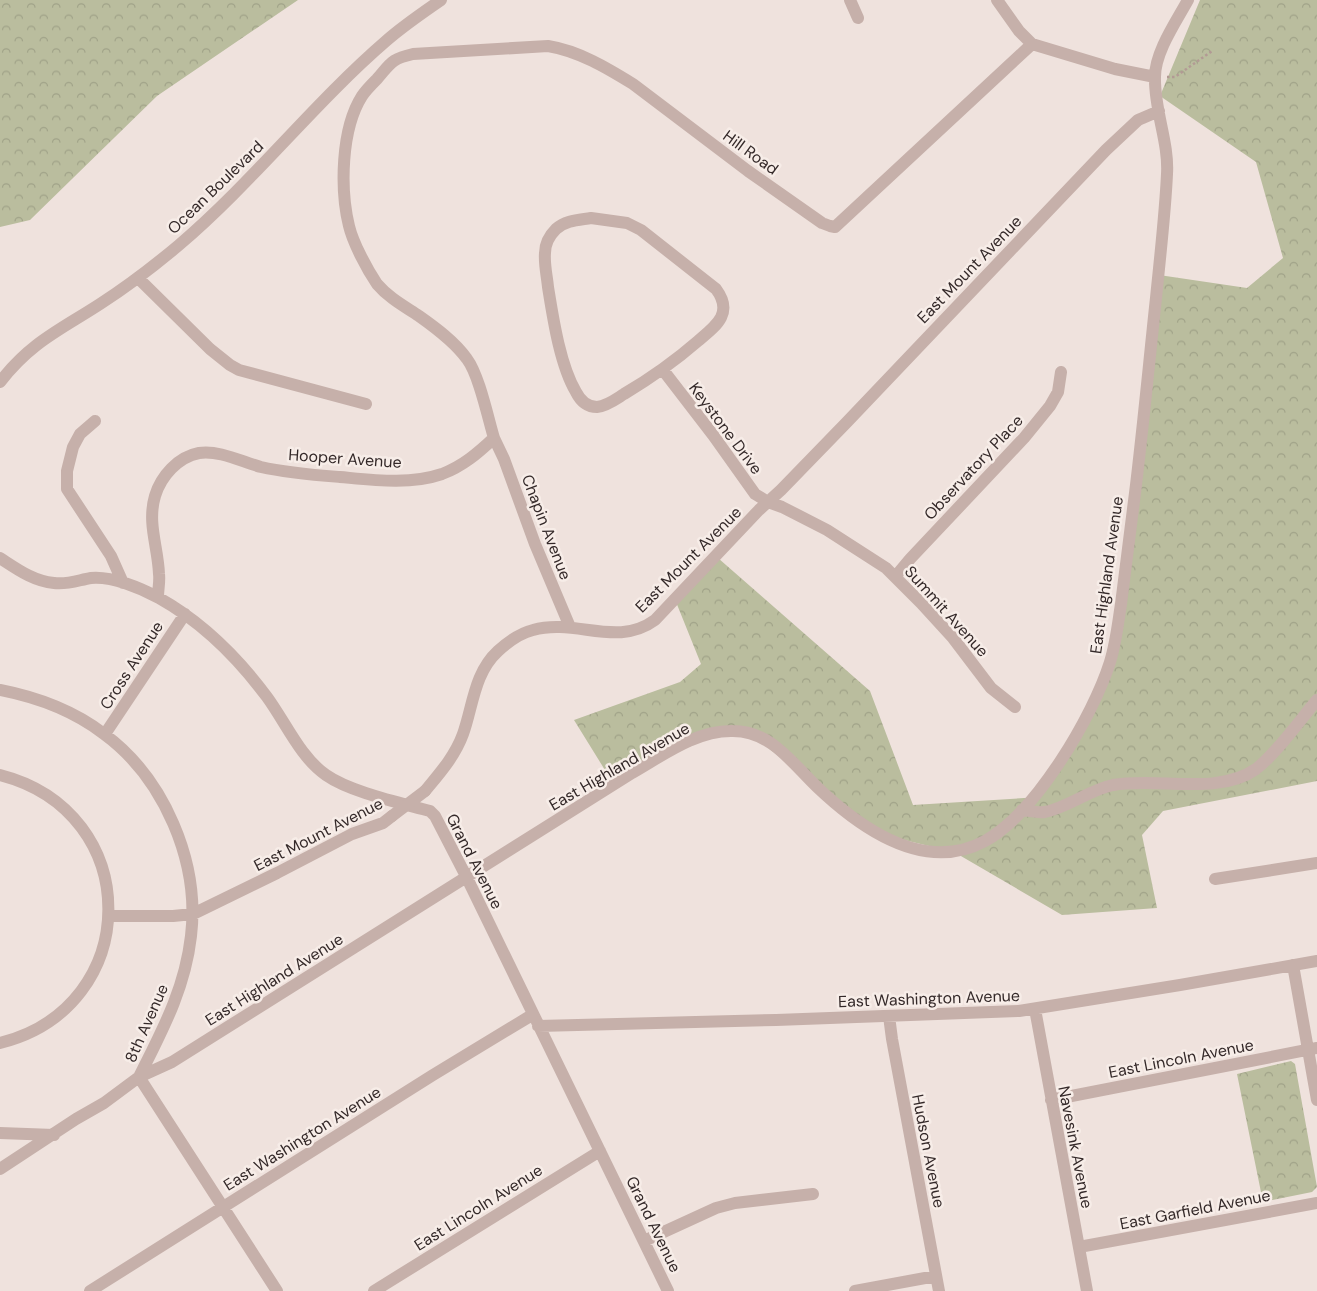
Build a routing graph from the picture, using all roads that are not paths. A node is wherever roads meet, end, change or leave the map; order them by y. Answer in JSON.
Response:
{"nodes":[{"id":1,"x":441,"y":0,"type":"edge"},
{"id":2,"x":850,"y":0,"type":"edge"},
{"id":3,"x":1188,"y":0,"type":"edge"},
{"id":4,"x":998,"y":1,"type":"edge"},
{"id":5,"x":858,"y":18,"type":"dead end"},
{"id":6,"x":1032,"y":44,"type":"junction"},
{"id":7,"x":1154,"y":78,"type":"junction"},
{"id":8,"x":1159,"y":110,"type":"junction"},
{"id":9,"x":138,"y":278,"type":"junction"},
{"id":10,"x":662,"y":370,"type":"junction"},
{"id":11,"x":1061,"y":372,"type":"dead end"},
{"id":12,"x":0,"y":382,"type":"edge"},
{"id":13,"x":366,"y":404,"type":"dead end"},
{"id":14,"x":95,"y":421,"type":"dead end"},
{"id":15,"x":494,"y":438,"type":"junction"},
{"id":16,"x":768,"y":502,"type":"junction"},
{"id":17,"x":0,"y":558,"type":"edge"},
{"id":18,"x":895,"y":577,"type":"junction"},
{"id":19,"x":123,"y":583,"type":"junction"},
{"id":20,"x":158,"y":597,"type":"junction"},
{"id":21,"x":184,"y":614,"type":"junction"},
{"id":22,"x":570,"y":627,"type":"junction"},
{"id":23,"x":0,"y":690,"type":"edge"},
{"id":24,"x":1317,"y":700,"type":"edge"},
{"id":25,"x":1015,"y":707,"type":"dead end"},
{"id":26,"x":104,"y":734,"type":"junction"},
{"id":27,"x":0,"y":776,"type":"edge"},
{"id":28,"x":1022,"y":810,"type":"junction"},
{"id":29,"x":1317,"y":863,"type":"edge"},
{"id":30,"x":467,"y":878,"type":"junction"},
{"id":31,"x":1215,"y":879,"type":"dead end"},
{"id":32,"x":193,"y":914,"type":"junction"},
{"id":33,"x":109,"y":916,"type":"junction"},
{"id":34,"x":1317,"y":961,"type":"edge"},
{"id":35,"x":1293,"y":965,"type":"junction"},
{"id":36,"x":1035,"y":1009,"type":"junction"},
{"id":37,"x":889,"y":1016,"type":"junction"},
{"id":38,"x":535,"y":1021,"type":"junction"},
{"id":39,"x":0,"y":1043,"type":"edge"},
{"id":40,"x":1312,"y":1049,"type":"edge"},
{"id":41,"x":139,"y":1077,"type":"junction"},
{"id":42,"x":1051,"y":1100,"type":"junction"},
{"id":43,"x":1317,"y":1100,"type":"edge"},
{"id":44,"x":0,"y":1133,"type":"edge"},
{"id":45,"x":54,"y":1135,"type":"junction"},
{"id":46,"x":600,"y":1151,"type":"junction"},
{"id":47,"x":0,"y":1170,"type":"edge"},
{"id":48,"x":813,"y":1194,"type":"dead end"},
{"id":49,"x":1317,"y":1203,"type":"edge"},
{"id":50,"x":224,"y":1207,"type":"junction"},
{"id":51,"x":644,"y":1241,"type":"junction"},
{"id":52,"x":1079,"y":1247,"type":"junction"},
{"id":53,"x":936,"y":1276,"type":"junction"},
{"id":54,"x":90,"y":1291,"type":"edge"},
{"id":55,"x":277,"y":1291,"type":"edge"},
{"id":56,"x":374,"y":1291,"type":"edge"},
{"id":57,"x":668,"y":1291,"type":"edge"},
{"id":58,"x":855,"y":1291,"type":"edge"},
{"id":59,"x":939,"y":1291,"type":"edge"},
{"id":60,"x":1087,"y":1291,"type":"edge"}],
"edges":[{"from":1,"to":9,"type":"street","name":"Ocean Boulevard"},
{"from":2,"to":5,"type":"street"},
{"from":3,"to":7,"type":"street","name":"East Highland Avenue"},
{"from":4,"to":6,"type":"street"},
{"from":6,"to":7,"type":"street"},
{"from":6,"to":15,"type":"street","name":"Hill Road"},
{"from":7,"to":8,"type":"street","name":"East Highland Avenue"},
{"from":8,"to":16,"type":"street","name":"East Mount Avenue"},
{"from":8,"to":28,"type":"street","name":"East Highland Avenue"},
{"from":9,"to":12,"type":"street","name":"Ocean Boulevard"},
{"from":9,"to":13,"type":"street"},
{"from":10,"to":10,"type":"street"},
{"from":10,"to":16,"type":"street","name":"Keystone Drive"},
{"from":11,"to":18,"type":"street","name":"Observatory Place"},
{"from":14,"to":19,"type":"street"},
{"from":15,"to":20,"type":"street","name":"Hooper Avenue"},
{"from":15,"to":22,"type":"street","name":"Chapin Avenue"},
{"from":16,"to":18,"type":"street","name":"Summit Avenue"},
{"from":16,"to":22,"type":"street","name":"East Mount Avenue"},
{"from":17,"to":19,"type":"street","name":"Grand Avenue"},
{"from":18,"to":25,"type":"street","name":"Summit Avenue"},
{"from":19,"to":20,"type":"street","name":"Grand Avenue"},
{"from":20,"to":21,"type":"street","name":"Grand Avenue"},
{"from":21,"to":26,"type":"street","name":"Cross Avenue"},
{"from":21,"to":30,"type":"street","name":"Grand Avenue"},
{"from":22,"to":32,"type":"street","name":"East Mount Avenue","bridge":true},
{"from":23,"to":26,"type":"street","name":"8th Avenue"},
{"from":24,"to":28,"type":"street"},
{"from":26,"to":32,"type":"street","name":"8th Avenue"},
{"from":27,"to":33,"type":"street"},
{"from":28,"to":30,"type":"street","name":"East Highland Avenue"},
{"from":29,"to":31,"type":"street"},
{"from":30,"to":38,"type":"street","name":"Grand Avenue"},
{"from":30,"to":41,"type":"street","name":"East Highland Avenue"},
{"from":32,"to":33,"type":"street","name":"East Mount Avenue"},
{"from":32,"to":41,"type":"street","name":"8th Avenue"},
{"from":33,"to":39,"type":"street"},
{"from":34,"to":35,"type":"street","name":"East Washington Avenue"},
{"from":35,"to":36,"type":"street","name":"East Washington Avenue"},
{"from":35,"to":40,"type":"street"},
{"from":36,"to":37,"type":"street","name":"East Washington Avenue"},
{"from":36,"to":42,"type":"street","name":"Navesink Avenue"},
{"from":37,"to":38,"type":"street","name":"East Washington Avenue"},
{"from":37,"to":53,"type":"street","name":"Hudson Avenue"},
{"from":38,"to":46,"type":"street","name":"Grand Avenue"},
{"from":38,"to":50,"type":"street","name":"East Washington Avenue"},
{"from":40,"to":42,"type":"street","name":"East Lincoln Avenue"},
{"from":40,"to":43,"type":"street"},
{"from":41,"to":45,"type":"street","name":"East Highland Avenue"},
{"from":41,"to":50,"type":"street"},
{"from":42,"to":52,"type":"street","name":"Navesink Avenue"},
{"from":44,"to":45,"type":"street"},
{"from":45,"to":47,"type":"street","name":"East Highland Avenue"},
{"from":46,"to":51,"type":"street","name":"Grand Avenue"},
{"from":46,"to":56,"type":"street","name":"East Lincoln Avenue"},
{"from":48,"to":51,"type":"street"},
{"from":49,"to":52,"type":"street","name":"East Garfield Avenue"},
{"from":50,"to":54,"type":"street","name":"East Washington Avenue"},
{"from":50,"to":55,"type":"street"},
{"from":51,"to":57,"type":"street","name":"Grand Avenue"},
{"from":52,"to":60,"type":"street","name":"Navesink Avenue"},
{"from":53,"to":58,"type":"street"},
{"from":53,"to":59,"type":"street","name":"Hudson Avenue"}]}
